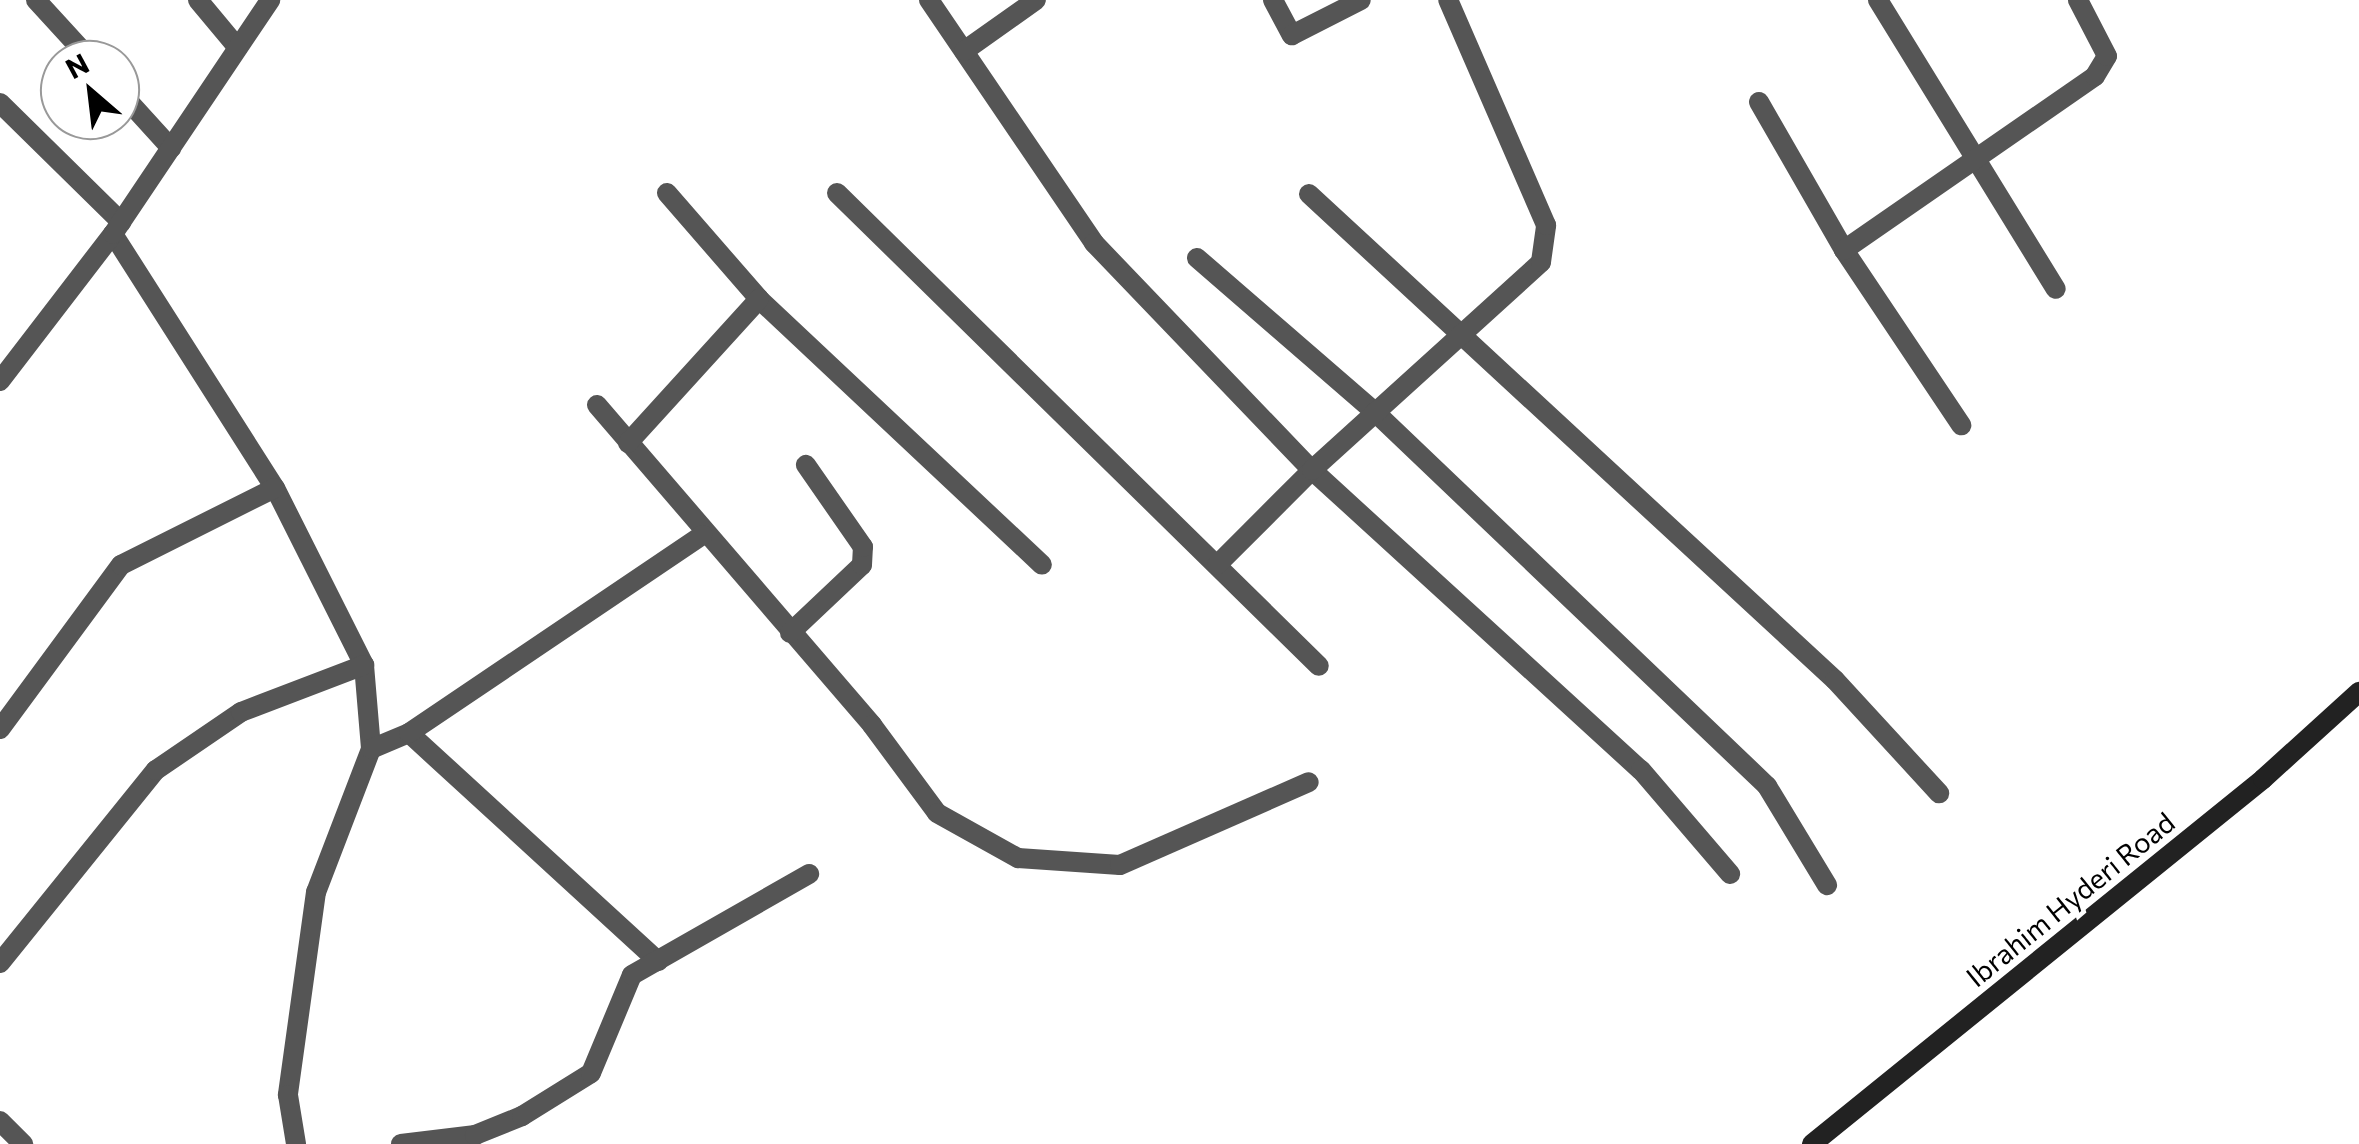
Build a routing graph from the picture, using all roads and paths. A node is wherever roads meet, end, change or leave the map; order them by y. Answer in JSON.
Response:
{"nodes":[{"id":1,"x":36,"y":0,"type":"edge"},
{"id":2,"x":198,"y":0,"type":"edge"},
{"id":3,"x":270,"y":0,"type":"edge"},
{"id":4,"x":929,"y":0,"type":"edge"},
{"id":5,"x":1036,"y":0,"type":"edge"},
{"id":6,"x":1274,"y":0,"type":"edge"},
{"id":7,"x":1361,"y":0,"type":"edge"},
{"id":8,"x":1448,"y":0,"type":"edge"},
{"id":9,"x":1878,"y":0,"type":"edge"},
{"id":10,"x":2078,"y":0,"type":"edge"},
{"id":11,"x":72,"y":40,"type":"edge"},
{"id":12,"x":238,"y":48,"type":"junction"},
{"id":13,"x":964,"y":51,"type":"junction"},
{"id":14,"x":0,"y":102,"type":"edge"},
{"id":15,"x":1759,"y":102,"type":"dead end"},
{"id":16,"x":140,"y":114,"type":"edge"},
{"id":17,"x":171,"y":148,"type":"junction"},
{"id":18,"x":1976,"y":159,"type":"junction"},
{"id":19,"x":836,"y":193,"type":"dead end"},
{"id":20,"x":667,"y":194,"type":"dead end"},
{"id":21,"x":1308,"y":194,"type":"dead end"},
{"id":22,"x":117,"y":228,"type":"junction"},
{"id":23,"x":1844,"y":250,"type":"junction"},
{"id":24,"x":1197,"y":258,"type":"dead end"},
{"id":25,"x":2056,"y":288,"type":"dead end"},
{"id":26,"x":759,"y":299,"type":"junction"},
{"id":27,"x":1459,"y":333,"type":"junction"},
{"id":28,"x":0,"y":381,"type":"edge"},
{"id":29,"x":597,"y":404,"type":"dead end"},
{"id":30,"x":1375,"y":412,"type":"junction"},
{"id":31,"x":1961,"y":425,"type":"dead end"},
{"id":32,"x":628,"y":443,"type":"junction"},
{"id":33,"x":806,"y":465,"type":"dead end"},
{"id":34,"x":1312,"y":470,"type":"junction"},
{"id":35,"x":274,"y":488,"type":"junction"},
{"id":36,"x":702,"y":535,"type":"junction"},
{"id":37,"x":1217,"y":565,"type":"junction"},
{"id":38,"x":1042,"y":566,"type":"dead end"},
{"id":39,"x":790,"y":633,"type":"junction"},
{"id":40,"x":364,"y":664,"type":"junction"},
{"id":41,"x":1319,"y":666,"type":"dead end"},
{"id":42,"x":2359,"y":692,"type":"edge"},
{"id":43,"x":4,"y":715,"type":"edge"},
{"id":44,"x":408,"y":733,"type":"junction"},
{"id":45,"x":372,"y":749,"type":"junction"},
{"id":46,"x":1309,"y":782,"type":"dead end"},
{"id":47,"x":1939,"y":793,"type":"dead end"},
{"id":48,"x":809,"y":874,"type":"dead end"},
{"id":49,"x":1730,"y":874,"type":"dead end"},
{"id":50,"x":1826,"y":885,"type":"dead end"},
{"id":51,"x":658,"y":961,"type":"junction"},
{"id":52,"x":0,"y":963,"type":"edge"},
{"id":53,"x":0,"y":1121,"type":"edge"},
{"id":54,"x":454,"y":1141,"type":"edge"},
{"id":55,"x":23,"y":1144,"type":"edge"},
{"id":56,"x":296,"y":1144,"type":"edge"},
{"id":57,"x":401,"y":1144,"type":"edge"},
{"id":58,"x":1812,"y":1144,"type":"edge"}],
"edges":[{"from":1,"to":11,"type":"street"},
{"from":2,"to":12,"type":"street"},
{"from":3,"to":12,"type":"street"},
{"from":4,"to":13,"type":"street"},
{"from":5,"to":13,"type":"street"},
{"from":6,"to":7,"type":"street"},
{"from":8,"to":27,"type":"street"},
{"from":9,"to":18,"type":"street"},
{"from":10,"to":18,"type":"street"},
{"from":12,"to":17,"type":"street"},
{"from":13,"to":34,"type":"street"},
{"from":14,"to":22,"type":"street"},
{"from":15,"to":23,"type":"street"},
{"from":16,"to":17,"type":"street"},
{"from":17,"to":22,"type":"street"},
{"from":18,"to":23,"type":"street"},
{"from":18,"to":25,"type":"street"},
{"from":19,"to":37,"type":"street"},
{"from":20,"to":26,"type":"street"},
{"from":21,"to":27,"type":"street"},
{"from":22,"to":28,"type":"street"},
{"from":22,"to":35,"type":"street"},
{"from":23,"to":31,"type":"street"},
{"from":24,"to":30,"type":"street"},
{"from":26,"to":32,"type":"street"},
{"from":26,"to":38,"type":"street"},
{"from":27,"to":30,"type":"street"},
{"from":27,"to":47,"type":"street"},
{"from":29,"to":32,"type":"street"},
{"from":30,"to":34,"type":"street"},
{"from":30,"to":50,"type":"street"},
{"from":32,"to":36,"type":"street"},
{"from":33,"to":39,"type":"street"},
{"from":34,"to":37,"type":"street"},
{"from":34,"to":49,"type":"street"},
{"from":35,"to":40,"type":"street"},
{"from":35,"to":43,"type":"street"},
{"from":36,"to":39,"type":"street"},
{"from":36,"to":44,"type":"street"},
{"from":37,"to":41,"type":"street"},
{"from":39,"to":46,"type":"street"},
{"from":40,"to":45,"type":"street"},
{"from":40,"to":52,"type":"street"},
{"from":42,"to":58,"type":"main road","name":"Ibrahim Hyderi Road"},
{"from":44,"to":45,"type":"street"},
{"from":44,"to":51,"type":"street"},
{"from":45,"to":56,"type":"street"},
{"from":48,"to":51,"type":"street"},
{"from":51,"to":54,"type":"street"},
{"from":53,"to":55,"type":"street"},
{"from":54,"to":57,"type":"street"}]}
